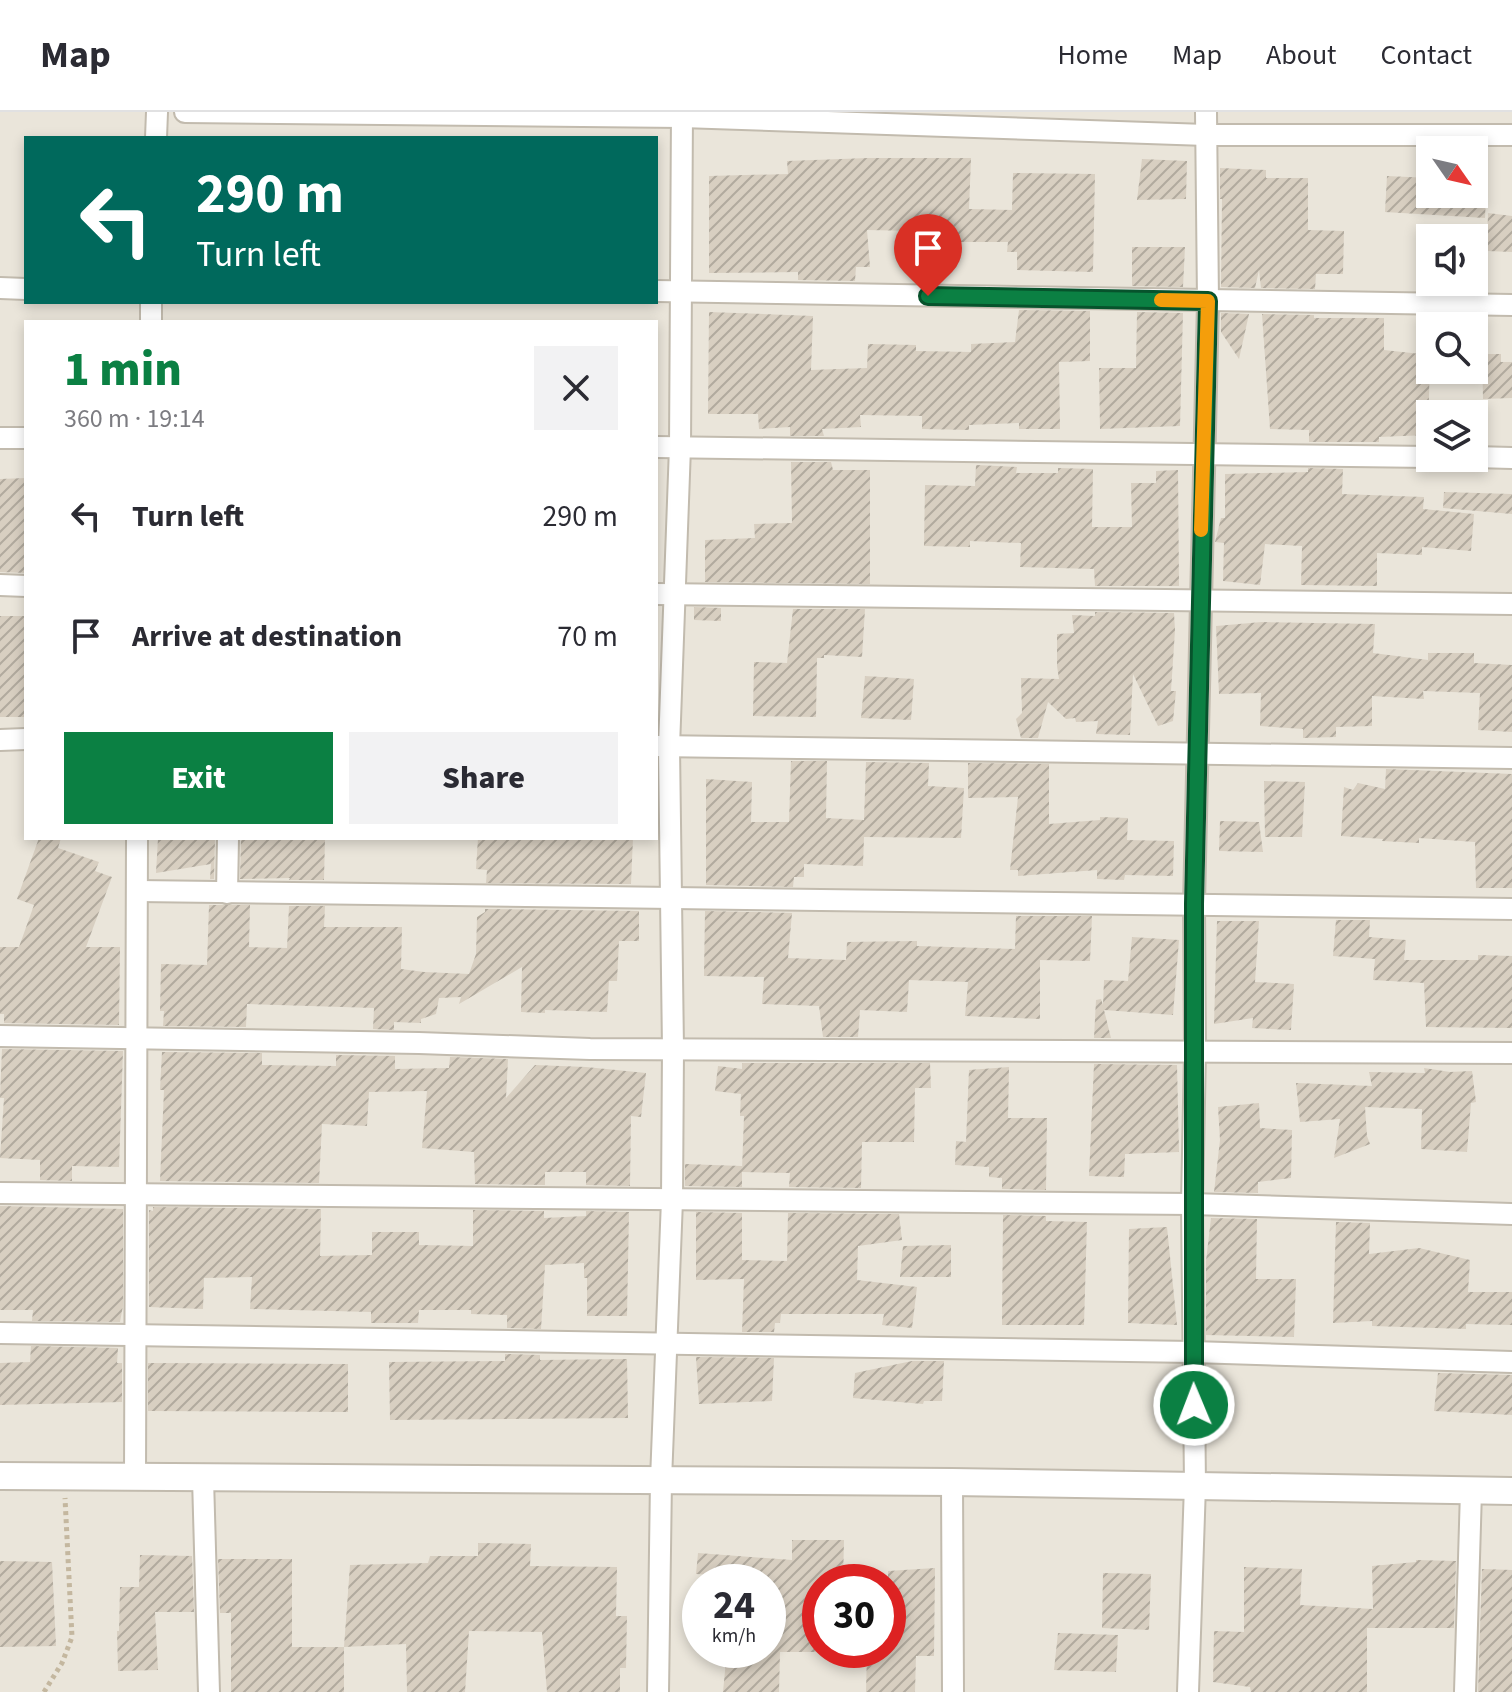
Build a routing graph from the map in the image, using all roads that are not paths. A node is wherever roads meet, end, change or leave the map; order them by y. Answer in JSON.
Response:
{"nodes":[{"id":1,"x":157,"y":112,"type":"edge"},
{"id":2,"x":185,"y":112,"type":"edge"},
{"id":3,"x":1206,"y":112,"type":"edge"},
{"id":4,"x":682,"y":114,"type":"edge"},
{"id":5,"x":1206,"y":135,"type":"junction"},
{"id":6,"x":1512,"y":135,"type":"edge"},
{"id":7,"x":156,"y":136,"type":"edge"},
{"id":8,"x":0,"y":288,"type":"edge"},
{"id":9,"x":24,"y":289,"type":"edge"},
{"id":10,"x":658,"y":291,"type":"edge"},
{"id":11,"x":679,"y":292,"type":"junction"},
{"id":12,"x":1208,"y":301,"type":"junction"},
{"id":13,"x":1512,"y":305,"type":"edge"},
{"id":14,"x":0,"y":438,"type":"edge"},
{"id":15,"x":24,"y":438,"type":"edge"},
{"id":16,"x":658,"y":447,"type":"edge"},
{"id":17,"x":680,"y":447,"type":"junction"},
{"id":18,"x":1203,"y":454,"type":"junction"},
{"id":19,"x":1416,"y":457,"type":"edge"},
{"id":20,"x":1488,"y":457,"type":"edge"},
{"id":21,"x":1512,"y":458,"type":"edge"},
{"id":22,"x":0,"y":585,"type":"edge"},
{"id":23,"x":24,"y":586,"type":"edge"},
{"id":24,"x":666,"y":595,"type":"edge"},
{"id":25,"x":1199,"y":599,"type":"junction"},
{"id":26,"x":1512,"y":604,"type":"edge"},
{"id":27,"x":24,"y":739,"type":"edge"},
{"id":28,"x":0,"y":740,"type":"edge"},
{"id":29,"x":662,"y":747,"type":"edge"},
{"id":30,"x":1197,"y":752,"type":"junction"},
{"id":31,"x":1512,"y":758,"type":"edge"},
{"id":32,"x":137,"y":840,"type":"edge"},
{"id":33,"x":228,"y":840,"type":"edge"},
{"id":34,"x":138,"y":891,"type":"junction"},
{"id":35,"x":227,"y":893,"type":"junction"},
{"id":36,"x":671,"y":898,"type":"junction"},
{"id":37,"x":1194,"y":904,"type":"junction"},
{"id":38,"x":1512,"y":909,"type":"edge"},
{"id":39,"x":0,"y":1036,"type":"edge"},
{"id":40,"x":139,"y":1037,"type":"junction"},
{"id":41,"x":673,"y":1049,"type":"junction"},
{"id":42,"x":1195,"y":1051,"type":"junction"},
{"id":43,"x":1512,"y":1053,"type":"edge"},
{"id":44,"x":0,"y":1193,"type":"edge"},
{"id":45,"x":137,"y":1194,"type":"junction"},
{"id":46,"x":672,"y":1200,"type":"junction"},
{"id":47,"x":1192,"y":1204,"type":"junction"},
{"id":48,"x":1512,"y":1214,"type":"edge"},
{"id":49,"x":0,"y":1333,"type":"edge"},
{"id":50,"x":136,"y":1336,"type":"junction"},
{"id":51,"x":665,"y":1344,"type":"junction"},
{"id":52,"x":1193,"y":1352,"type":"junction"},
{"id":53,"x":1512,"y":1362,"type":"edge"},
{"id":54,"x":0,"y":1476,"type":"edge"},
{"id":55,"x":135,"y":1478,"type":"junction"},
{"id":56,"x":203,"y":1478,"type":"junction"},
{"id":57,"x":661,"y":1480,"type":"junction"},
{"id":58,"x":952,"y":1482,"type":"junction"},
{"id":59,"x":1195,"y":1485,"type":"junction"},
{"id":60,"x":1471,"y":1491,"type":"junction"},
{"id":61,"x":1512,"y":1491,"type":"edge"},
{"id":62,"x":209,"y":1692,"type":"edge"},
{"id":63,"x":658,"y":1692,"type":"edge"},
{"id":64,"x":953,"y":1692,"type":"edge"},
{"id":65,"x":1188,"y":1692,"type":"edge"},
{"id":66,"x":1465,"y":1692,"type":"edge"}],
"edges":[{"from":1,"to":7,"type":"street"},
{"from":2,"to":4,"type":"street"},
{"from":3,"to":5,"type":"street"},
{"from":4,"to":5,"type":"street"},
{"from":4,"to":11,"type":"street"},
{"from":5,"to":6,"type":"street"},
{"from":5,"to":12,"type":"street"},
{"from":8,"to":9,"type":"street"},
{"from":10,"to":11,"type":"street"},
{"from":11,"to":12,"type":"street"},
{"from":11,"to":17,"type":"street"},
{"from":12,"to":13,"type":"street"},
{"from":12,"to":18,"type":"street"},
{"from":14,"to":15,"type":"street"},
{"from":16,"to":17,"type":"street"},
{"from":17,"to":18,"type":"street"},
{"from":17,"to":24,"type":"street"},
{"from":18,"to":19,"type":"street"},
{"from":18,"to":25,"type":"street"},
{"from":20,"to":21,"type":"street"},
{"from":22,"to":23,"type":"street"},
{"from":24,"to":25,"type":"street"},
{"from":24,"to":29,"type":"street"},
{"from":25,"to":26,"type":"street"},
{"from":25,"to":30,"type":"street"},
{"from":27,"to":28,"type":"street"},
{"from":29,"to":30,"type":"street"},
{"from":29,"to":36,"type":"street"},
{"from":30,"to":31,"type":"street"},
{"from":30,"to":37,"type":"street"},
{"from":32,"to":34,"type":"street"},
{"from":33,"to":35,"type":"street"},
{"from":34,"to":35,"type":"street"},
{"from":34,"to":40,"type":"street"},
{"from":35,"to":36,"type":"street"},
{"from":36,"to":37,"type":"street"},
{"from":36,"to":41,"type":"street"},
{"from":37,"to":38,"type":"street"},
{"from":37,"to":42,"type":"street"},
{"from":39,"to":40,"type":"street"},
{"from":40,"to":41,"type":"street"},
{"from":40,"to":45,"type":"street"},
{"from":41,"to":42,"type":"street"},
{"from":41,"to":46,"type":"street"},
{"from":42,"to":43,"type":"street"},
{"from":42,"to":47,"type":"street"},
{"from":44,"to":45,"type":"street"},
{"from":45,"to":46,"type":"street"},
{"from":45,"to":50,"type":"street"},
{"from":46,"to":47,"type":"street"},
{"from":46,"to":51,"type":"street"},
{"from":47,"to":48,"type":"street"},
{"from":47,"to":52,"type":"street"},
{"from":49,"to":50,"type":"street"},
{"from":50,"to":51,"type":"street"},
{"from":50,"to":55,"type":"street"},
{"from":51,"to":52,"type":"street"},
{"from":51,"to":57,"type":"street"},
{"from":52,"to":53,"type":"street"},
{"from":52,"to":59,"type":"street"},
{"from":54,"to":55,"type":"street"},
{"from":55,"to":56,"type":"street"},
{"from":56,"to":57,"type":"street"},
{"from":56,"to":62,"type":"street"},
{"from":57,"to":58,"type":"street"},
{"from":57,"to":63,"type":"street"},
{"from":58,"to":59,"type":"street"},
{"from":58,"to":64,"type":"street"},
{"from":59,"to":60,"type":"street"},
{"from":59,"to":65,"type":"street"},
{"from":60,"to":61,"type":"street"},
{"from":60,"to":66,"type":"street"}]}
